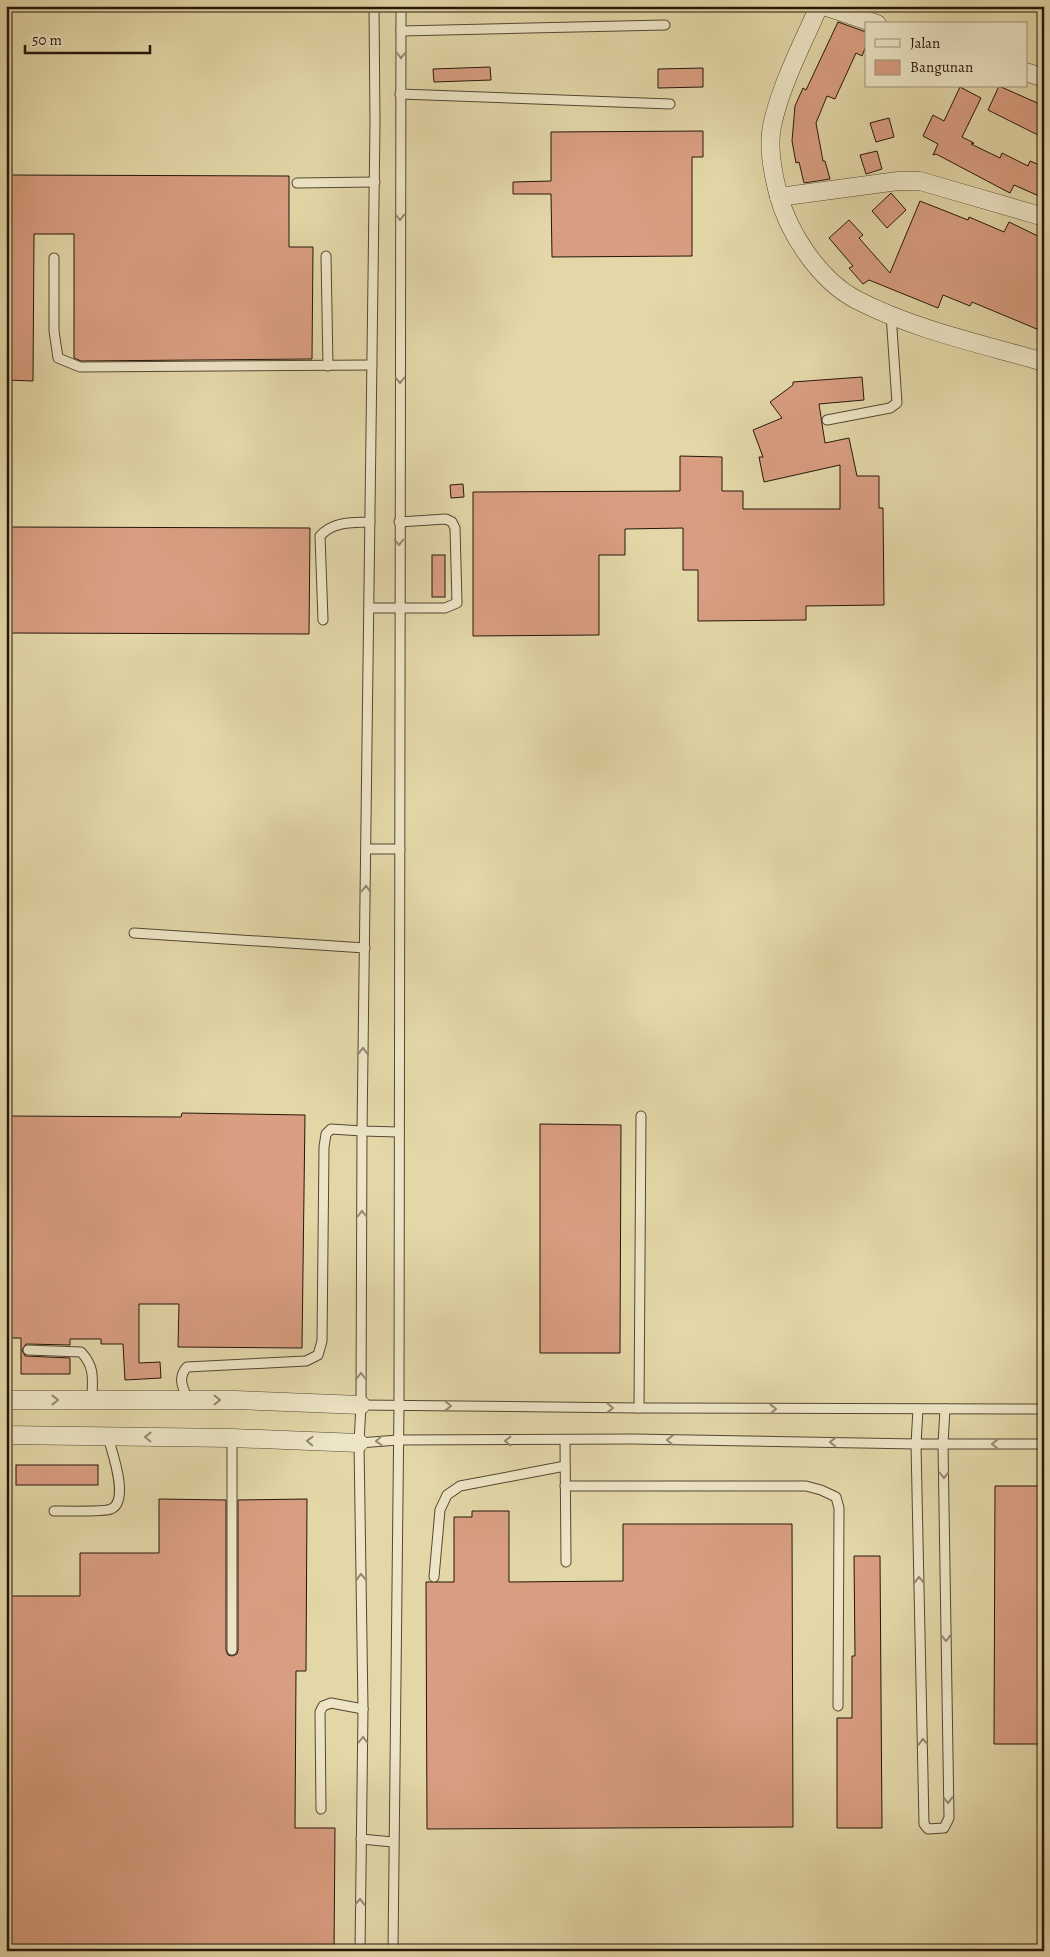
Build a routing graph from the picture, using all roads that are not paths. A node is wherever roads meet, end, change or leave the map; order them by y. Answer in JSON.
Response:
{"nodes":[{"id":1,"x":374,"y":6,"type":"edge"},
{"id":2,"x":401,"y":6,"type":"edge"},
{"id":3,"x":819,"y":6,"type":"edge"},
{"id":4,"x":824,"y":6,"type":"edge"},
{"id":5,"x":871,"y":22,"type":"edge"},
{"id":6,"x":665,"y":25,"type":"dead end"},
{"id":7,"x":401,"y":31,"type":"junction"},
{"id":8,"x":1028,"y":73,"type":"edge"},
{"id":9,"x":1044,"y":78,"type":"edge"},
{"id":10,"x":400,"y":94,"type":"junction"},
{"id":11,"x":670,"y":104,"type":"dead end"},
{"id":12,"x":374,"y":182,"type":"junction"},
{"id":13,"x":297,"y":183,"type":"dead end"},
{"id":14,"x":779,"y":197,"type":"junction"},
{"id":15,"x":1044,"y":217,"type":"edge"},
{"id":16,"x":326,"y":256,"type":"dead end"},
{"id":17,"x":54,"y":258,"type":"dead end"},
{"id":18,"x":891,"y":314,"type":"junction"},
{"id":19,"x":1044,"y":362,"type":"edge"},
{"id":20,"x":328,"y":366,"type":"junction"},
{"id":21,"x":372,"y":366,"type":"junction"},
{"id":22,"x":828,"y":420,"type":"dead end"},
{"id":23,"x":370,"y":522,"type":"junction"},
{"id":24,"x":399,"y":522,"type":"junction"},
{"id":25,"x":370,"y":608,"type":"junction"},
{"id":26,"x":399,"y":610,"type":"junction"},
{"id":27,"x":323,"y":620,"type":"dead end"},
{"id":28,"x":366,"y":849,"type":"junction"},
{"id":29,"x":400,"y":849,"type":"junction"},
{"id":30,"x":134,"y":934,"type":"dead end"},
{"id":31,"x":365,"y":948,"type":"junction"},
{"id":32,"x":641,"y":1116,"type":"dead end"},
{"id":33,"x":362,"y":1131,"type":"junction"},
{"id":34,"x":399,"y":1132,"type":"junction"},
{"id":35,"x":28,"y":1350,"type":"dead end"},
{"id":36,"x":6,"y":1400,"type":"edge"},
{"id":37,"x":92,"y":1400,"type":"junction"},
{"id":38,"x":188,"y":1400,"type":"junction"},
{"id":39,"x":361,"y":1405,"type":"junction"},
{"id":40,"x":399,"y":1406,"type":"junction"},
{"id":41,"x":639,"y":1408,"type":"junction"},
{"id":42,"x":918,"y":1409,"type":"junction"},
{"id":43,"x":945,"y":1409,"type":"junction"},
{"id":44,"x":1044,"y":1409,"type":"edge"},
{"id":45,"x":6,"y":1435,"type":"edge"},
{"id":46,"x":108,"y":1437,"type":"junction"},
{"id":47,"x":232,"y":1438,"type":"junction"},
{"id":48,"x":398,"y":1440,"type":"junction"},
{"id":49,"x":565,"y":1441,"type":"junction"},
{"id":50,"x":359,"y":1443,"type":"junction"},
{"id":51,"x":916,"y":1444,"type":"junction"},
{"id":52,"x":943,"y":1444,"type":"junction"},
{"id":53,"x":1044,"y":1444,"type":"edge"},
{"id":54,"x":565,"y":1466,"type":"junction"},
{"id":55,"x":565,"y":1486,"type":"junction"},
{"id":56,"x":54,"y":1511,"type":"dead end"},
{"id":57,"x":566,"y":1562,"type":"dead end"},
{"id":58,"x":434,"y":1577,"type":"dead end"},
{"id":59,"x":232,"y":1650,"type":"dead end"},
{"id":60,"x":838,"y":1706,"type":"dead end"},
{"id":61,"x":363,"y":1709,"type":"junction"},
{"id":62,"x":321,"y":1809,"type":"dead end"},
{"id":63,"x":361,"y":1839,"type":"junction"},
{"id":64,"x":393,"y":1842,"type":"junction"},
{"id":65,"x":360,"y":1951,"type":"edge"},
{"id":66,"x":393,"y":1951,"type":"edge"}],
"edges":[{"from":1,"to":12,"type":"lane"},
{"from":2,"to":7,"type":"lane"},
{"from":3,"to":14,"type":"street"},
{"from":4,"to":5,"type":"street"},
{"from":6,"to":7,"type":"lane"},
{"from":7,"to":10,"type":"lane","one_way":true},
{"from":8,"to":9,"type":"street"},
{"from":10,"to":11,"type":"lane"},
{"from":10,"to":24,"type":"lane","one_way":true},
{"from":12,"to":13,"type":"lane"},
{"from":12,"to":21,"type":"lane"},
{"from":14,"to":15,"type":"street"},
{"from":14,"to":18,"type":"street"},
{"from":16,"to":20,"type":"lane"},
{"from":17,"to":20,"type":"lane"},
{"from":18,"to":19,"type":"street"},
{"from":18,"to":22,"type":"lane"},
{"from":20,"to":21,"type":"lane"},
{"from":21,"to":23,"type":"lane"},
{"from":23,"to":25,"type":"lane"},
{"from":23,"to":27,"type":"lane"},
{"from":24,"to":26,"type":"lane","one_way":true},
{"from":24,"to":26,"type":"lane"},
{"from":25,"to":26,"type":"lane"},
{"from":25,"to":28,"type":"lane"},
{"from":26,"to":29,"type":"lane"},
{"from":28,"to":29,"type":"lane"},
{"from":31,"to":28,"type":"lane","one_way":true},
{"from":29,"to":34,"type":"lane"},
{"from":30,"to":31,"type":"lane"},
{"from":33,"to":31,"type":"lane","one_way":true},
{"from":32,"to":41,"type":"lane"},
{"from":33,"to":34,"type":"lane"},
{"from":33,"to":38,"type":"lane"},
{"from":39,"to":33,"type":"lane","one_way":true},
{"from":34,"to":40,"type":"lane"},
{"from":35,"to":37,"type":"lane"},
{"from":36,"to":37,"type":"street","one_way":true},
{"from":37,"to":38,"type":"street"},
{"from":38,"to":39,"type":"street","one_way":true},
{"from":39,"to":40,"type":"lane"},
{"from":39,"to":50,"type":"lane"},
{"from":40,"to":41,"type":"lane","one_way":true},
{"from":40,"to":48,"type":"lane"},
{"from":41,"to":42,"type":"lane","one_way":true},
{"from":42,"to":43,"type":"lane"},
{"from":42,"to":51,"type":"lane"},
{"from":43,"to":44,"type":"lane"},
{"from":43,"to":52,"type":"lane"},
{"from":45,"to":46,"type":"street"},
{"from":47,"to":46,"type":"street","one_way":true},
{"from":46,"to":56,"type":"lane"},
{"from":50,"to":47,"type":"street","one_way":true},
{"from":47,"to":59,"type":"lane"},
{"from":49,"to":48,"type":"lane","one_way":true},
{"from":48,"to":50,"type":"lane","one_way":true},
{"from":48,"to":64,"type":"lane"},
{"from":51,"to":49,"type":"lane","one_way":true},
{"from":49,"to":54,"type":"lane"},
{"from":61,"to":50,"type":"lane","one_way":true},
{"from":51,"to":52,"type":"lane"},
{"from":52,"to":51,"type":"lane","one_way":true},
{"from":53,"to":52,"type":"lane","one_way":true},
{"from":54,"to":55,"type":"lane"},
{"from":54,"to":58,"type":"lane"},
{"from":55,"to":57,"type":"lane"},
{"from":55,"to":60,"type":"lane"},
{"from":61,"to":62,"type":"lane"},
{"from":63,"to":61,"type":"lane","one_way":true},
{"from":63,"to":64,"type":"lane"},
{"from":65,"to":63,"type":"lane","one_way":true},
{"from":64,"to":66,"type":"lane"}]}
